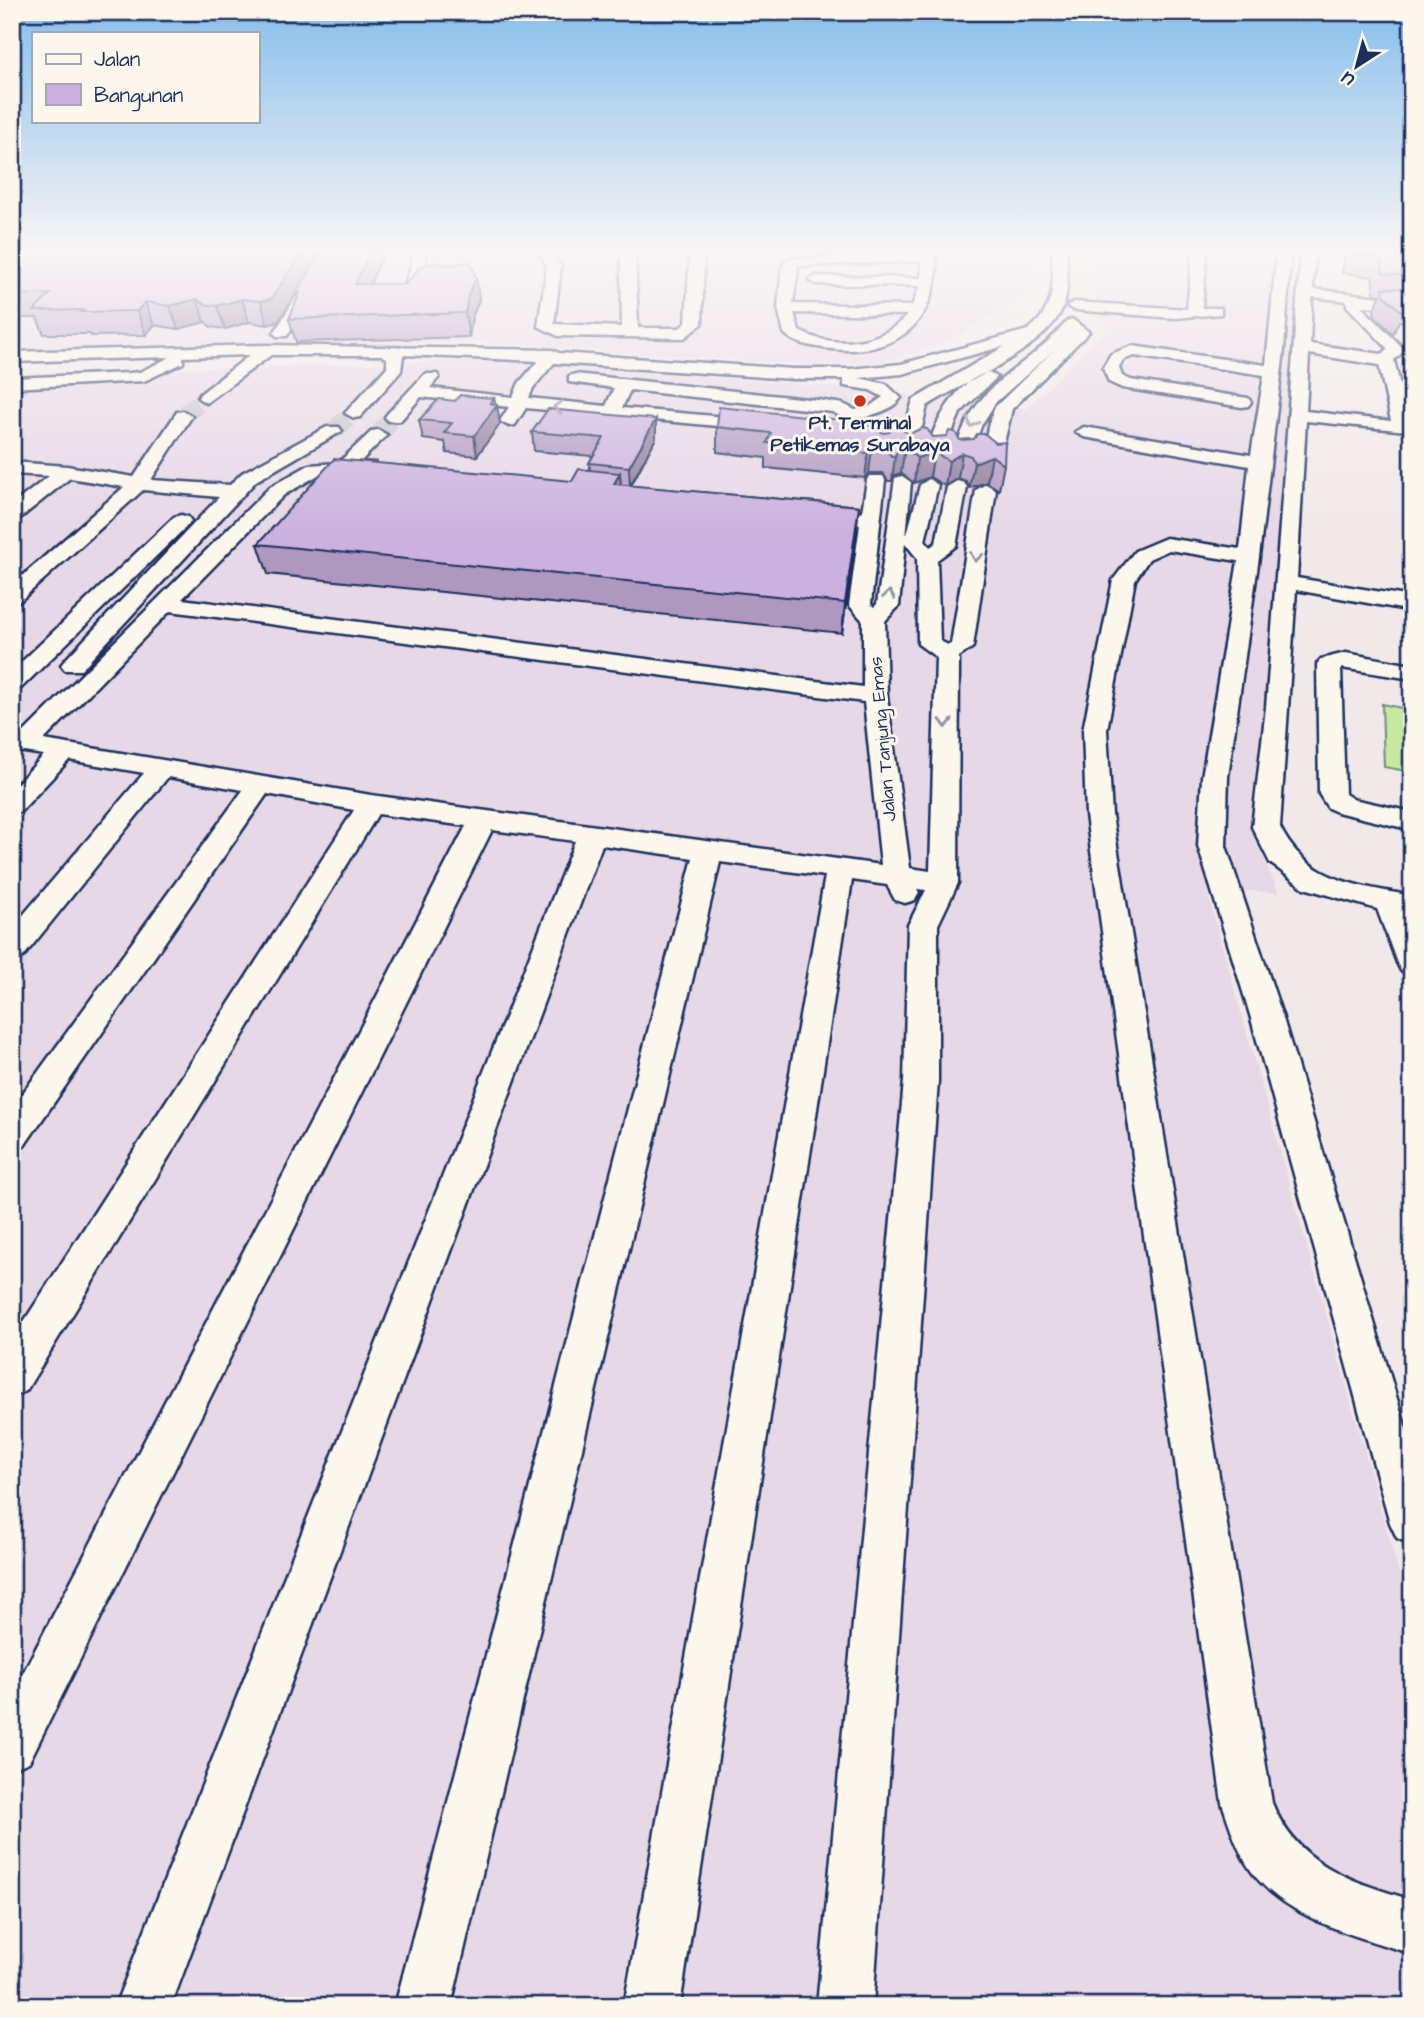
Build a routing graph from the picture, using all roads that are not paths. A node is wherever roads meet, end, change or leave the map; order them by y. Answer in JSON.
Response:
{"nodes":[{"id":1,"x":829,"y":344,"type":"edge"},
{"id":2,"x":864,"y":344,"type":"edge"},
{"id":3,"x":981,"y":344,"type":"edge"},
{"id":4,"x":1002,"y":344,"type":"edge"},
{"id":5,"x":1032,"y":344,"type":"edge"},
{"id":6,"x":1049,"y":344,"type":"edge"},
{"id":7,"x":1068,"y":344,"type":"edge"},
{"id":8,"x":1275,"y":344,"type":"edge"},
{"id":9,"x":1302,"y":344,"type":"edge"},
{"id":10,"x":1393,"y":344,"type":"edge"},
{"id":11,"x":1302,"y":348,"type":"junction"},
{"id":12,"x":385,"y":351,"type":"junction"},
{"id":13,"x":455,"y":351,"type":"junction"},
{"id":14,"x":265,"y":353,"type":"junction"},
{"id":15,"x":552,"y":355,"type":"junction"},
{"id":16,"x":12,"y":357,"type":"edge"},
{"id":17,"x":177,"y":360,"type":"junction"},
{"id":18,"x":1384,"y":360,"type":"junction"},
{"id":19,"x":12,"y":364,"type":"edge"},
{"id":20,"x":1272,"y":371,"type":"junction"},
{"id":21,"x":772,"y":372,"type":"junction"},
{"id":22,"x":793,"y":374,"type":"junction"},
{"id":23,"x":530,"y":381,"type":"junction"},
{"id":24,"x":12,"y":383,"type":"edge"},
{"id":25,"x":417,"y":392,"type":"junction"},
{"id":26,"x":762,"y":393,"type":"junction"},
{"id":27,"x":836,"y":396,"type":"dead end"},
{"id":28,"x":612,"y":397,"type":"junction"},
{"id":29,"x":206,"y":398,"type":"tunnel mouth"},
{"id":30,"x":1242,"y":402,"type":"dead end"},
{"id":31,"x":687,"y":403,"type":"junction"},
{"id":32,"x":518,"y":404,"type":"junction"},
{"id":33,"x":919,"y":404,"type":"junction"},
{"id":34,"x":1403,"y":409,"type":"edge"},
{"id":35,"x":354,"y":413,"type":"tunnel mouth"},
{"id":36,"x":1298,"y":415,"type":"junction"},
{"id":37,"x":183,"y":416,"type":"tunnel mouth"},
{"id":38,"x":853,"y":416,"type":"junction"},
{"id":39,"x":394,"y":417,"type":"tunnel mouth"},
{"id":40,"x":509,"y":422,"type":"dead end"},
{"id":41,"x":890,"y":422,"type":"dead end"},
{"id":42,"x":334,"y":431,"type":"tunnel mouth"},
{"id":43,"x":1084,"y":432,"type":"dead end"},
{"id":44,"x":1406,"y":432,"type":"edge"},
{"id":45,"x":378,"y":435,"type":"tunnel mouth"},
{"id":46,"x":906,"y":452,"type":"edge"},
{"id":47,"x":935,"y":455,"type":"edge"},
{"id":48,"x":962,"y":458,"type":"edge"},
{"id":49,"x":992,"y":460,"type":"edge"},
{"id":50,"x":1259,"y":462,"type":"junction"},
{"id":51,"x":345,"y":466,"type":"junction"},
{"id":52,"x":12,"y":468,"type":"edge"},
{"id":53,"x":392,"y":470,"type":"edge"},
{"id":54,"x":66,"y":472,"type":"junction"},
{"id":55,"x":876,"y":480,"type":"dead end"},
{"id":56,"x":902,"y":482,"type":"dead end"},
{"id":57,"x":138,"y":485,"type":"junction"},
{"id":58,"x":929,"y":485,"type":"dead end"},
{"id":59,"x":957,"y":487,"type":"dead end"},
{"id":60,"x":986,"y":490,"type":"dead end"},
{"id":61,"x":235,"y":491,"type":"junction"},
{"id":62,"x":210,"y":493,"type":"junction"},
{"id":63,"x":803,"y":512,"type":"edge"},
{"id":64,"x":12,"y":515,"type":"edge"},
{"id":65,"x":871,"y":519,"type":"junction"},
{"id":66,"x":927,"y":557,"type":"junction"},
{"id":67,"x":1249,"y":557,"type":"junction"},
{"id":68,"x":1286,"y":582,"type":"junction"},
{"id":69,"x":12,"y":596,"type":"edge"},
{"id":70,"x":166,"y":604,"type":"junction"},
{"id":71,"x":1412,"y":604,"type":"edge"},
{"id":72,"x":874,"y":620,"type":"junction"},
{"id":73,"x":948,"y":654,"type":"junction"},
{"id":74,"x":1412,"y":672,"type":"edge"},
{"id":75,"x":59,"y":680,"type":"dead end"},
{"id":76,"x":12,"y":684,"type":"edge"},
{"id":77,"x":875,"y":696,"type":"junction"},
{"id":78,"x":1278,"y":707,"type":"junction"},
{"id":79,"x":31,"y":709,"type":"dead end"},
{"id":80,"x":1328,"y":717,"type":"junction"},
{"id":81,"x":17,"y":739,"type":"edge"},
{"id":82,"x":62,"y":752,"type":"junction"},
{"id":83,"x":160,"y":770,"type":"junction"},
{"id":84,"x":260,"y":785,"type":"junction"},
{"id":85,"x":371,"y":804,"type":"junction"},
{"id":86,"x":12,"y":805,"type":"edge"},
{"id":87,"x":484,"y":818,"type":"junction"},
{"id":88,"x":1412,"y":821,"type":"edge"},
{"id":89,"x":592,"y":834,"type":"junction"},
{"id":90,"x":709,"y":849,"type":"junction"},
{"id":91,"x":841,"y":869,"type":"junction"},
{"id":92,"x":897,"y":877,"type":"junction"},
{"id":93,"x":944,"y":883,"type":"junction"},
{"id":94,"x":1400,"y":904,"type":"edge"},
{"id":95,"x":923,"y":925,"type":"junction"},
{"id":96,"x":12,"y":949,"type":"edge"},
{"id":97,"x":1412,"y":962,"type":"edge"},
{"id":98,"x":12,"y":1136,"type":"edge"},
{"id":99,"x":12,"y":1377,"type":"edge"},
{"id":100,"x":1412,"y":1523,"type":"edge"},
{"id":101,"x":12,"y":1745,"type":"edge"},
{"id":102,"x":1412,"y":1927,"type":"edge"},
{"id":103,"x":143,"y":2006,"type":"edge"},
{"id":104,"x":423,"y":2006,"type":"edge"},
{"id":105,"x":652,"y":2006,"type":"edge"},
{"id":106,"x":845,"y":2006,"type":"edge"}],
"edges":[{"from":1,"to":2,"type":"lane"},
{"from":3,"to":22,"type":"lane"},
{"from":4,"to":33,"type":"lane"},
{"from":5,"to":47,"type":"lane"},
{"from":6,"to":48,"type":"lane","one_way":true},
{"from":7,"to":49,"type":"lane"},
{"from":8,"to":20,"type":"lane"},
{"from":9,"to":11,"type":"lane"},
{"from":10,"to":18,"type":"lane"},
{"from":11,"to":18,"type":"lane"},
{"from":11,"to":36,"type":"lane"},
{"from":12,"to":13,"type":"lane"},
{"from":12,"to":14,"type":"lane"},
{"from":12,"to":35,"type":"lane"},
{"from":13,"to":15,"type":"lane"},
{"from":13,"to":25,"type":"lane"},
{"from":14,"to":16,"type":"lane"},
{"from":14,"to":17,"type":"lane"},
{"from":14,"to":29,"type":"lane"},
{"from":15,"to":21,"type":"lane"},
{"from":15,"to":23,"type":"lane"},
{"from":17,"to":19,"type":"lane"},
{"from":17,"to":24,"type":"lane"},
{"from":18,"to":34,"type":"lane"},
{"from":20,"to":30,"type":"lane"},
{"from":20,"to":50,"type":"lane"},
{"from":21,"to":22,"type":"lane"},
{"from":21,"to":26,"type":"lane"},
{"from":22,"to":38,"type":"lane"},
{"from":23,"to":28,"type":"lane"},
{"from":23,"to":32,"type":"lane"},
{"from":25,"to":32,"type":"lane"},
{"from":25,"to":39,"type":"lane"},
{"from":26,"to":27,"type":"lane"},
{"from":26,"to":31,"type":"lane"},
{"from":26,"to":38,"type":"lane"},
{"from":28,"to":31,"type":"lane"},
{"from":28,"to":31,"type":"lane"},
{"from":28,"to":32,"type":"lane","one_way":true},
{"from":31,"to":38,"type":"lane"},
{"from":32,"to":40,"type":"lane"},
{"from":33,"to":41,"type":"lane"},
{"from":33,"to":46,"type":"lane"},
{"from":34,"to":44,"type":"lane"},
{"from":36,"to":44,"type":"lane"},
{"from":36,"to":68,"type":"lane"},
{"from":37,"to":57,"type":"lane"},
{"from":42,"to":61,"type":"lane"},
{"from":43,"to":50,"type":"lane"},
{"from":45,"to":51,"type":"lane"},
{"from":50,"to":67,"type":"lane"},
{"from":51,"to":53,"type":"lane"},
{"from":51,"to":70,"type":"lane"},
{"from":52,"to":54,"type":"lane"},
{"from":54,"to":57,"type":"lane"},
{"from":54,"to":64,"type":"lane"},
{"from":55,"to":65,"type":"lane"},
{"from":72,"to":56,"type":"lane","name":"Jalan Tanjung Emas","one_way":true},
{"from":57,"to":62,"type":"lane"},
{"from":57,"to":69,"type":"lane"},
{"from":58,"to":66,"type":"lane"},
{"from":59,"to":66,"type":"lane"},
{"from":60,"to":73,"type":"lane","one_way":true},
{"from":61,"to":62,"type":"lane"},
{"from":61,"to":75,"type":"lane"},
{"from":62,"to":76,"type":"lane"},
{"from":63,"to":65,"type":"lane"},
{"from":65,"to":72,"type":"lane"},
{"from":66,"to":73,"type":"lane"},
{"from":67,"to":100,"type":"lane"},
{"from":67,"to":102,"type":"lane"},
{"from":68,"to":71,"type":"lane"},
{"from":68,"to":78,"type":"lane"},
{"from":70,"to":77,"type":"lane"},
{"from":70,"to":81,"type":"lane"},
{"from":72,"to":77,"type":"lane","name":"Jalan Tanjung Emas"},
{"from":73,"to":93,"type":"lane","one_way":true},
{"from":74,"to":80,"type":"lane"},
{"from":77,"to":92,"type":"lane","name":"Jalan Tanjung Emas"},
{"from":78,"to":80,"type":"lane"},
{"from":78,"to":94,"type":"lane"},
{"from":79,"to":81,"type":"lane"},
{"from":80,"to":88,"type":"lane"},
{"from":81,"to":82,"type":"lane"},
{"from":82,"to":83,"type":"lane"},
{"from":82,"to":86,"type":"lane"},
{"from":83,"to":84,"type":"lane"},
{"from":83,"to":96,"type":"lane"},
{"from":84,"to":85,"type":"lane"},
{"from":84,"to":98,"type":"lane"},
{"from":85,"to":87,"type":"lane"},
{"from":85,"to":99,"type":"lane"},
{"from":87,"to":89,"type":"lane"},
{"from":87,"to":101,"type":"lane"},
{"from":89,"to":90,"type":"lane"},
{"from":89,"to":103,"type":"lane"},
{"from":90,"to":91,"type":"lane"},
{"from":90,"to":104,"type":"lane"},
{"from":91,"to":92,"type":"lane"},
{"from":91,"to":105,"type":"lane"},
{"from":92,"to":93,"type":"lane"},
{"from":92,"to":95,"type":"lane"},
{"from":93,"to":95,"type":"lane"},
{"from":94,"to":97,"type":"lane"},
{"from":95,"to":106,"type":"lane"}]}
